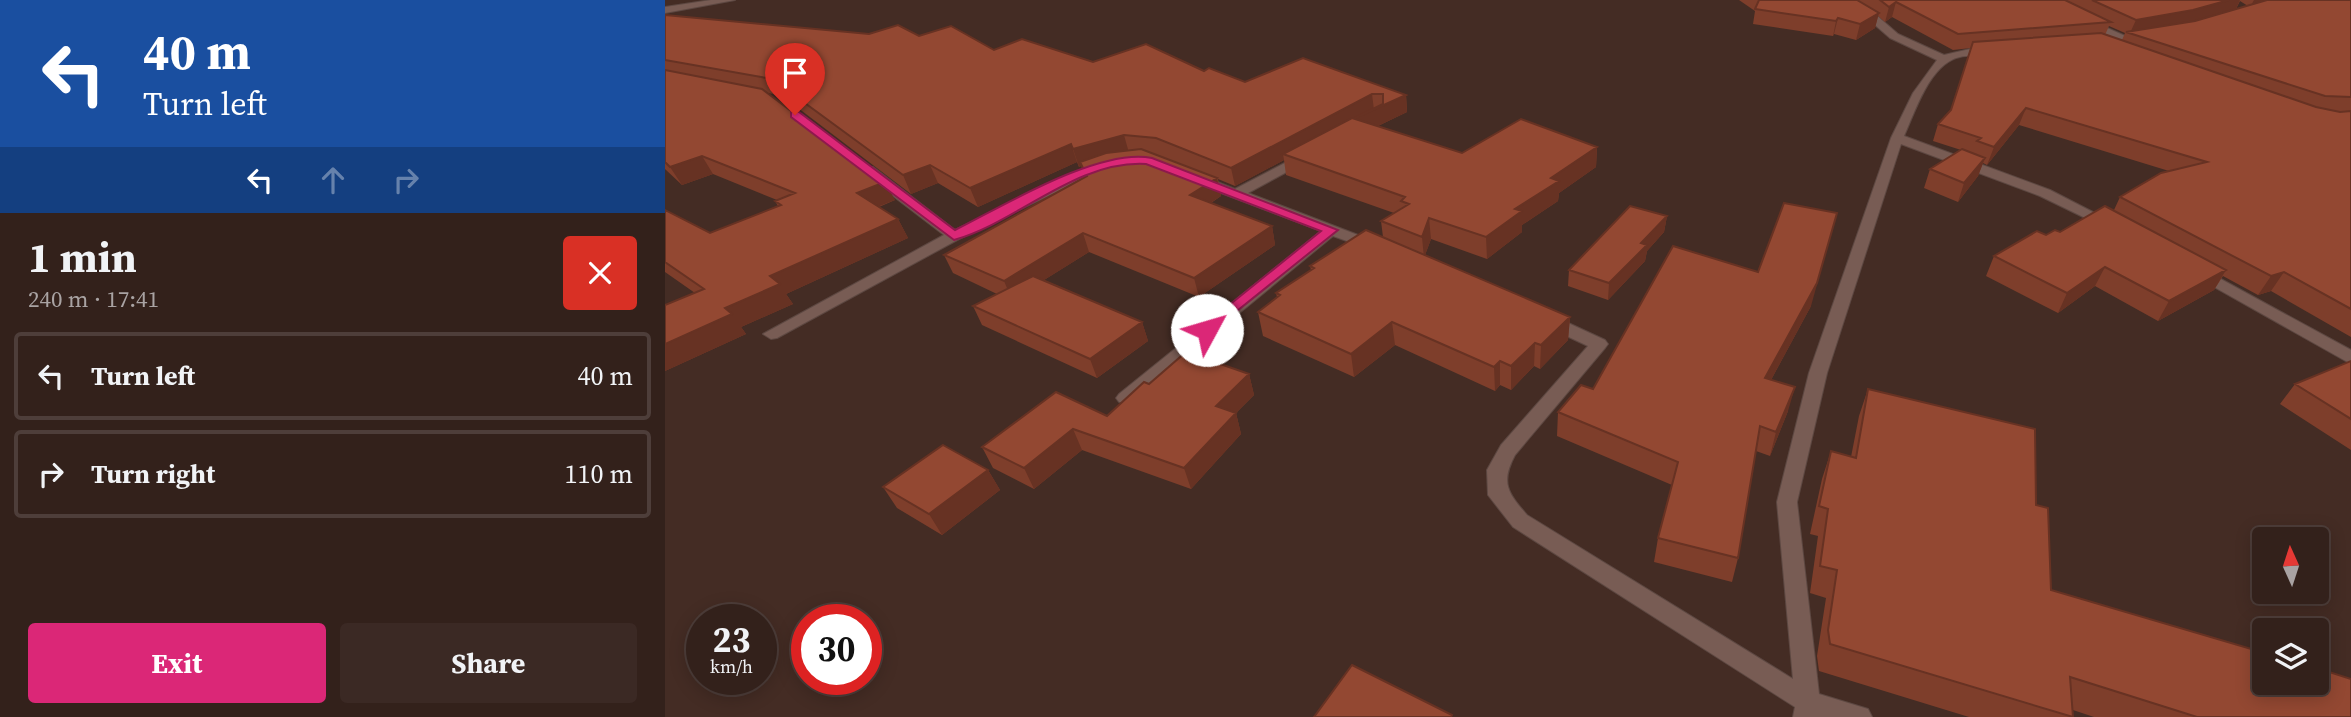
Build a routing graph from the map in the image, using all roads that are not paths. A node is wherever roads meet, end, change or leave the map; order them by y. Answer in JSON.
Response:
{"nodes":[{"id":1,"x":730,"y":0,"type":"edge"},
{"id":2,"x":1840,"y":0,"type":"edge"},
{"id":3,"x":665,"y":10,"type":"edge"},
{"id":4,"x":2078,"y":18,"type":"edge"},
{"id":5,"x":2103,"y":43,"type":"edge"},
{"id":6,"x":2007,"y":49,"type":"edge"},
{"id":7,"x":1945,"y":58,"type":"junction"},
{"id":8,"x":1898,"y":138,"type":"junction"},
{"id":9,"x":1319,"y":149,"type":"edge"},
{"id":10,"x":1123,"y":159,"type":"edge"},
{"id":11,"x":858,"y":162,"type":"edge"},
{"id":12,"x":1186,"y":174,"type":"edge"},
{"id":13,"x":1236,"y":194,"type":"junction"},
{"id":14,"x":1331,"y":230,"type":"junction"},
{"id":15,"x":2126,"y":232,"type":"edge"},
{"id":16,"x":954,"y":236,"type":"junction"},
{"id":17,"x":1384,"y":249,"type":"edge"},
{"id":18,"x":2183,"y":263,"type":"edge"},
{"id":19,"x":1531,"y":311,"type":"edge"},
{"id":20,"x":771,"y":334,"type":"dead end"},
{"id":21,"x":2351,"y":358,"type":"edge"},
{"id":22,"x":1125,"y":398,"type":"edge"},
{"id":23,"x":1807,"y":710,"type":"edge"},
{"id":24,"x":1859,"y":717,"type":"edge"}],
"edges":[{"from":1,"to":3,"type":"street"},
{"from":2,"to":7,"type":"street"},
{"from":4,"to":5,"type":"street"},
{"from":6,"to":7,"type":"street"},
{"from":7,"to":8,"type":"street"},
{"from":8,"to":15,"type":"street"},
{"from":8,"to":23,"type":"street"},
{"from":9,"to":13,"type":"street"},
{"from":10,"to":16,"type":"street"},
{"from":11,"to":16,"type":"street"},
{"from":12,"to":13,"type":"street"},
{"from":13,"to":14,"type":"street"},
{"from":14,"to":17,"type":"street"},
{"from":14,"to":22,"type":"street"},
{"from":16,"to":20,"type":"street"},
{"from":18,"to":21,"type":"street"},
{"from":19,"to":23,"type":"street"},
{"from":23,"to":24,"type":"street"}]}
